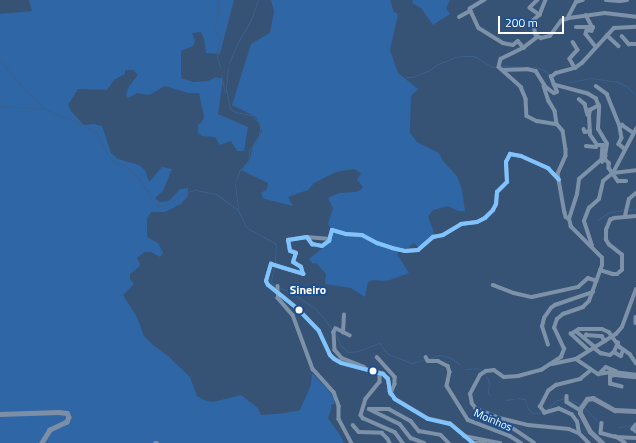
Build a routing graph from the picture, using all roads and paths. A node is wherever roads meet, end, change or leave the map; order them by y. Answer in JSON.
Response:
{"nodes":[{"id":1,"x":485,"y":0,"type":"edge"},
{"id":2,"x":538,"y":0,"type":"edge"},
{"id":3,"x":546,"y":0,"type":"edge"},
{"id":4,"x":583,"y":0,"type":"edge"},
{"id":5,"x":606,"y":0,"type":"edge"},
{"id":6,"x":628,"y":0,"type":"edge"},
{"id":7,"x":470,"y":10,"type":"junction"},
{"id":8,"x":540,"y":15,"type":"junction"},
{"id":9,"x":586,"y":15,"type":"junction"},
{"id":10,"x":459,"y":17,"type":"dead end"},
{"id":11,"x":636,"y":17,"type":"edge"},
{"id":12,"x":567,"y":20,"type":"junction"},
{"id":13,"x":576,"y":27,"type":"dead end"},
{"id":14,"x":593,"y":27,"type":"junction"},
{"id":15,"x":636,"y":27,"type":"edge"},
{"id":16,"x":607,"y":35,"type":"junction"},
{"id":17,"x":622,"y":36,"type":"dead end"},
{"id":18,"x":538,"y":37,"type":"junction"},
{"id":19,"x":573,"y":42,"type":"dead end"},
{"id":20,"x":636,"y":44,"type":"edge"},
{"id":21,"x":619,"y":46,"type":"dead end"},
{"id":22,"x":596,"y":47,"type":"junction"},
{"id":23,"x":524,"y":48,"type":"junction"},
{"id":24,"x":575,"y":68,"type":"junction"},
{"id":25,"x":503,"y":70,"type":"junction"},
{"id":26,"x":543,"y":82,"type":"junction"},
{"id":27,"x":554,"y":85,"type":"junction"},
{"id":28,"x":596,"y":86,"type":"dead end"},
{"id":29,"x":579,"y":99,"type":"dead end"},
{"id":30,"x":599,"y":105,"type":"junction"},
{"id":31,"x":589,"y":116,"type":"junction"},
{"id":32,"x":557,"y":124,"type":"junction"},
{"id":33,"x":620,"y":127,"type":"junction"},
{"id":34,"x":584,"y":129,"type":"dead end"},
{"id":35,"x":590,"y":132,"type":"junction"},
{"id":36,"x":635,"y":134,"type":"edge"},
{"id":37,"x":597,"y":144,"type":"junction"},
{"id":38,"x":586,"y":146,"type":"dead end"},
{"id":39,"x":625,"y":149,"type":"junction"},
{"id":40,"x":602,"y":159,"type":"junction"},
{"id":41,"x":598,"y":163,"type":"junction"},
{"id":42,"x":636,"y":170,"type":"edge"},
{"id":43,"x":613,"y":173,"type":"junction"},
{"id":44,"x":559,"y":180,"type":"junction"},
{"id":45,"x":626,"y":181,"type":"dead end"},
{"id":46,"x":636,"y":193,"type":"edge"},
{"id":47,"x":628,"y":209,"type":"junction"},
{"id":48,"x":626,"y":216,"type":"junction"},
{"id":49,"x":634,"y":216,"type":"edge"},
{"id":50,"x":569,"y":219,"type":"junction"},
{"id":51,"x":306,"y":237,"type":"junction"},
{"id":52,"x":330,"y":239,"type":"junction"},
{"id":53,"x":592,"y":247,"type":"junction"},
{"id":54,"x":600,"y":270,"type":"junction"},
{"id":55,"x":597,"y":281,"type":"junction"},
{"id":56,"x":493,"y":285,"type":"dead end"},
{"id":57,"x":277,"y":287,"type":"dead end"},
{"id":58,"x":636,"y":289,"type":"edge"},
{"id":59,"x":593,"y":292,"type":"junction"},
{"id":60,"x":279,"y":294,"type":"junction"},
{"id":61,"x":344,"y":315,"type":"dead end"},
{"id":62,"x":636,"y":318,"type":"edge"},
{"id":63,"x":636,"y":323,"type":"edge"},
{"id":64,"x":576,"y":331,"type":"junction"},
{"id":65,"x":343,"y":333,"type":"junction"},
{"id":66,"x":350,"y":336,"type":"dead end"},
{"id":67,"x":613,"y":336,"type":"junction"},
{"id":68,"x":584,"y":338,"type":"junction"},
{"id":69,"x":605,"y":341,"type":"junction"},
{"id":70,"x":618,"y":344,"type":"junction"},
{"id":71,"x":548,"y":345,"type":"dead end"},
{"id":72,"x":595,"y":347,"type":"junction"},
{"id":73,"x":624,"y":350,"type":"junction"},
{"id":74,"x":589,"y":351,"type":"junction"},
{"id":75,"x":614,"y":352,"type":"junction"},
{"id":76,"x":377,"y":357,"type":"dead end"},
{"id":77,"x":427,"y":359,"type":"dead end"},
{"id":78,"x":576,"y":359,"type":"junction"},
{"id":79,"x":636,"y":363,"type":"edge"},
{"id":80,"x":552,"y":364,"type":"junction"},
{"id":81,"x":365,"y":369,"type":"junction"},
{"id":82,"x":591,"y":370,"type":"junction"},
{"id":83,"x":380,"y":373,"type":"junction"},
{"id":84,"x":636,"y":376,"type":"edge"},
{"id":85,"x":622,"y":387,"type":"dead end"},
{"id":86,"x":391,"y":394,"type":"junction"},
{"id":87,"x":567,"y":398,"type":"dead end"},
{"id":88,"x":364,"y":406,"type":"junction"},
{"id":89,"x":582,"y":407,"type":"junction"},
{"id":90,"x":475,"y":408,"type":"junction"},
{"id":91,"x":369,"y":409,"type":"junction"},
{"id":92,"x":636,"y":411,"type":"edge"},
{"id":93,"x":0,"y":414,"type":"edge"},
{"id":94,"x":353,"y":424,"type":"dead end"},
{"id":95,"x":601,"y":425,"type":"dead end"},
{"id":96,"x":579,"y":433,"type":"junction"},
{"id":97,"x":464,"y":436,"type":"junction"},
{"id":98,"x":616,"y":436,"type":"junction"},
{"id":99,"x":636,"y":438,"type":"edge"},
{"id":100,"x":42,"y":443,"type":"edge"},
{"id":101,"x":352,"y":443,"type":"edge"},
{"id":102,"x":390,"y":443,"type":"edge"},
{"id":103,"x":403,"y":443,"type":"edge"},
{"id":104,"x":424,"y":443,"type":"edge"},
{"id":105,"x":449,"y":443,"type":"edge"},
{"id":106,"x":473,"y":443,"type":"edge"},
{"id":107,"x":485,"y":443,"type":"edge"},
{"id":108,"x":500,"y":443,"type":"edge"},
{"id":109,"x":521,"y":443,"type":"edge"},
{"id":110,"x":534,"y":443,"type":"edge"},
{"id":111,"x":589,"y":443,"type":"edge"},
{"id":112,"x":602,"y":443,"type":"edge"},
{"id":113,"x":625,"y":443,"type":"edge"}],
"edges":[{"from":1,"to":7,"type":"street"},
{"from":2,"to":8,"type":"street"},
{"from":3,"to":8,"type":"street"},
{"from":4,"to":12,"type":"street"},
{"from":5,"to":6,"type":"street"},
{"from":7,"to":10,"type":"street"},
{"from":7,"to":23,"type":"street"},
{"from":8,"to":18,"type":"street"},
{"from":9,"to":11,"type":"street"},
{"from":9,"to":12,"type":"street"},
{"from":9,"to":14,"type":"street"},
{"from":12,"to":18,"type":"street"},
{"from":13,"to":14,"type":"street"},
{"from":14,"to":22,"type":"street"},
{"from":15,"to":16,"type":"street"},
{"from":16,"to":21,"type":"street"},
{"from":16,"to":22,"type":"street"},
{"from":17,"to":20,"type":"street"},
{"from":18,"to":23,"type":"street"},
{"from":19,"to":24,"type":"street"},
{"from":22,"to":24,"type":"street"},
{"from":23,"to":25,"type":"street"},
{"from":24,"to":27,"type":"street"},
{"from":25,"to":26,"type":"street"},
{"from":25,"to":32,"type":"street"},
{"from":26,"to":27,"type":"street"},
{"from":26,"to":32,"type":"street"},
{"from":27,"to":30,"type":"street"},
{"from":28,"to":33,"type":"street"},
{"from":29,"to":31,"type":"street"},
{"from":30,"to":31,"type":"street"},
{"from":30,"to":40,"type":"street"},
{"from":31,"to":35,"type":"street"},
{"from":32,"to":44,"type":"street"},
{"from":33,"to":36,"type":"street"},
{"from":33,"to":39,"type":"street"},
{"from":34,"to":35,"type":"street"},
{"from":35,"to":37,"type":"street"},
{"from":36,"to":39,"type":"street"},
{"from":37,"to":38,"type":"street"},
{"from":37,"to":40,"type":"street"},
{"from":39,"to":43,"type":"street"},
{"from":40,"to":41,"type":"street"},
{"from":41,"to":43,"type":"street"},
{"from":41,"to":50,"type":"street"},
{"from":42,"to":43,"type":"street"},
{"from":43,"to":45,"type":"street"},
{"from":43,"to":53,"type":"street"},
{"from":44,"to":50,"type":"street"},
{"from":44,"to":52,"type":"street"},
{"from":46,"to":47,"type":"street"},
{"from":47,"to":48,"type":"street"},
{"from":47,"to":49,"type":"street"},
{"from":48,"to":49,"type":"street"},
{"from":48,"to":54,"type":"street"},
{"from":50,"to":53,"type":"street"},
{"from":51,"to":52,"type":"street"},
{"from":51,"to":52,"type":"street"},
{"from":51,"to":60,"type":"street"},
{"from":53,"to":54,"type":"street"},
{"from":54,"to":55,"type":"street"},
{"from":55,"to":56,"type":"street"},
{"from":55,"to":59,"type":"street"},
{"from":57,"to":60,"type":"street"},
{"from":58,"to":67,"type":"street"},
{"from":59,"to":71,"type":"street"},
{"from":59,"to":80,"type":"street"},
{"from":60,"to":81,"type":"street"},
{"from":60,"to":101,"type":"street"},
{"from":61,"to":65,"type":"street"},
{"from":62,"to":63,"type":"street"},
{"from":64,"to":67,"type":"street"},
{"from":64,"to":68,"type":"street"},
{"from":64,"to":74,"type":"street"},
{"from":65,"to":66,"type":"street"},
{"from":65,"to":81,"type":"street"},
{"from":67,"to":69,"type":"street"},
{"from":67,"to":70,"type":"street"},
{"from":68,"to":69,"type":"street"},
{"from":68,"to":72,"type":"street"},
{"from":69,"to":72,"type":"street"},
{"from":70,"to":73,"type":"street"},
{"from":70,"to":75,"type":"street"},
{"from":72,"to":74,"type":"street"},
{"from":72,"to":75,"type":"street"},
{"from":73,"to":75,"type":"street"},
{"from":73,"to":79,"type":"street"},
{"from":74,"to":78,"type":"street"},
{"from":76,"to":86,"type":"street"},
{"from":77,"to":109,"type":"street","name":"Moinhos"},
{"from":78,"to":80,"type":"street"},
{"from":78,"to":82,"type":"street"},
{"from":80,"to":90,"type":"street"},
{"from":81,"to":83,"type":"street"},
{"from":82,"to":84,"type":"street"},
{"from":82,"to":96,"type":"street"},
{"from":83,"to":86,"type":"street"},
{"from":83,"to":88,"type":"street"},
{"from":84,"to":85,"type":"street"},
{"from":86,"to":97,"type":"street"},
{"from":87,"to":89,"type":"street"},
{"from":88,"to":91,"type":"street"},
{"from":88,"to":103,"type":"street"},
{"from":89,"to":92,"type":"main road"},
{"from":89,"to":112,"type":"main road"},
{"from":90,"to":96,"type":"street"},
{"from":90,"to":110,"type":"street"},
{"from":91,"to":104,"type":"street"},
{"from":91,"to":105,"type":"street"},
{"from":93,"to":100,"type":"main road"},
{"from":94,"to":102,"type":"street"},
{"from":95,"to":98,"type":"street"},
{"from":96,"to":111,"type":"street"},
{"from":97,"to":106,"type":"street"},
{"from":97,"to":108,"type":"street"},
{"from":98,"to":99,"type":"street"},
{"from":98,"to":113,"type":"street"},
{"from":106,"to":107,"type":"street"}]}
